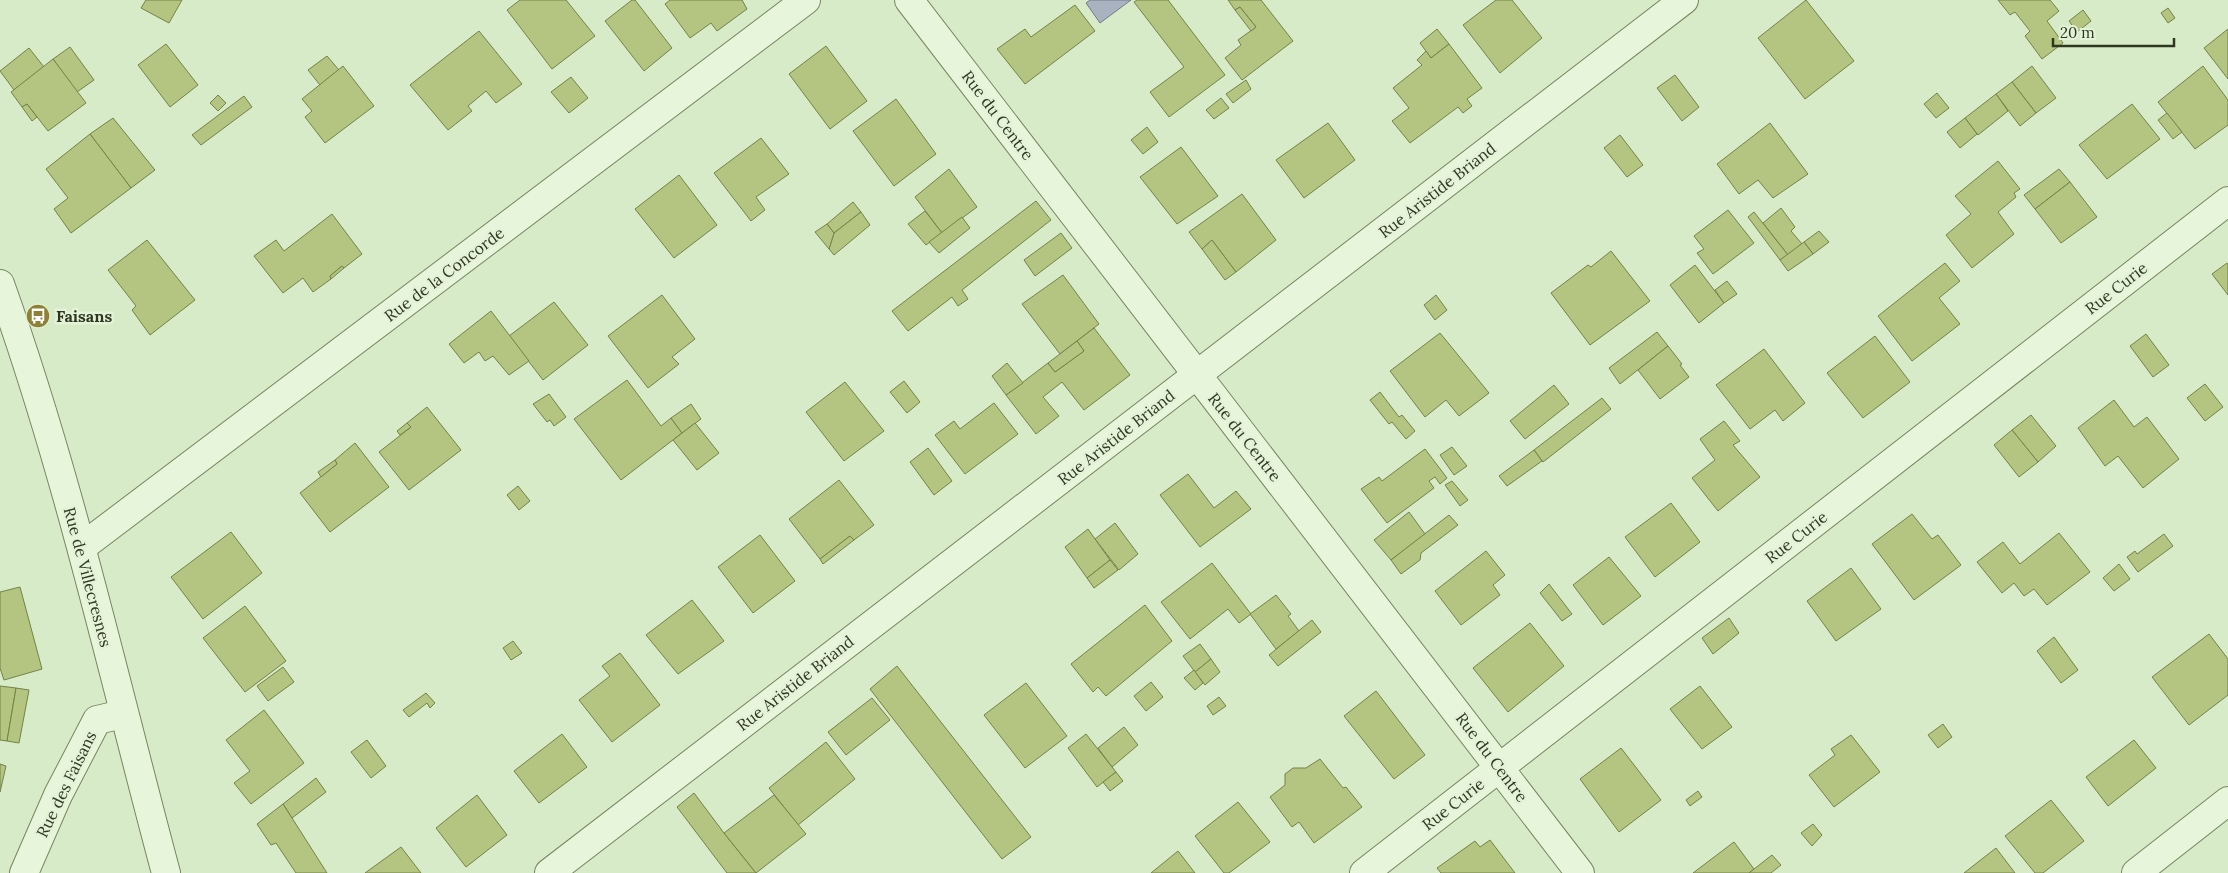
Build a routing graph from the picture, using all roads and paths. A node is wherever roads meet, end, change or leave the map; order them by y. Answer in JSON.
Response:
{"nodes":[{"id":1,"x":806,"y":0,"type":"edge"},
{"id":2,"x":909,"y":0,"type":"edge"},
{"id":3,"x":1684,"y":0,"type":"edge"},
{"id":4,"x":2228,"y":201,"type":"edge"},
{"id":5,"x":0,"y":284,"type":"edge"},
{"id":6,"x":1197,"y":375,"type":"junction"},
{"id":7,"x":82,"y":547,"type":"junction"},
{"id":8,"x":123,"y":714,"type":"junction"},
{"id":9,"x":1500,"y":767,"type":"junction"},
{"id":10,"x":2228,"y":801,"type":"edge"},
{"id":11,"x":24,"y":873,"type":"edge"},
{"id":12,"x":166,"y":873,"type":"edge"},
{"id":13,"x":549,"y":873,"type":"edge"},
{"id":14,"x":1364,"y":873,"type":"edge"},
{"id":15,"x":1580,"y":873,"type":"edge"},
{"id":16,"x":2136,"y":873,"type":"edge"}],
"edges":[{"from":1,"to":7,"type":"street","name":"Rue de la Concorde"},
{"from":2,"to":6,"type":"street","name":"Rue du Centre"},
{"from":3,"to":6,"type":"street","name":"Rue Aristide Briand"},
{"from":4,"to":9,"type":"street","name":"Rue Curie"},
{"from":5,"to":7,"type":"street","name":"Rue de Villecresnes"},
{"from":6,"to":9,"type":"street","name":"Rue du Centre"},
{"from":6,"to":13,"type":"street","name":"Rue Aristide Briand"},
{"from":7,"to":8,"type":"street","name":"Rue de Villecresnes"},
{"from":8,"to":11,"type":"street","name":"Rue des Faisans"},
{"from":8,"to":12,"type":"street","name":"Rue de Villecresnes"},
{"from":9,"to":14,"type":"street","name":"Rue Curie"},
{"from":9,"to":15,"type":"street","name":"Rue du Centre"},
{"from":10,"to":16,"type":"street"}]}
